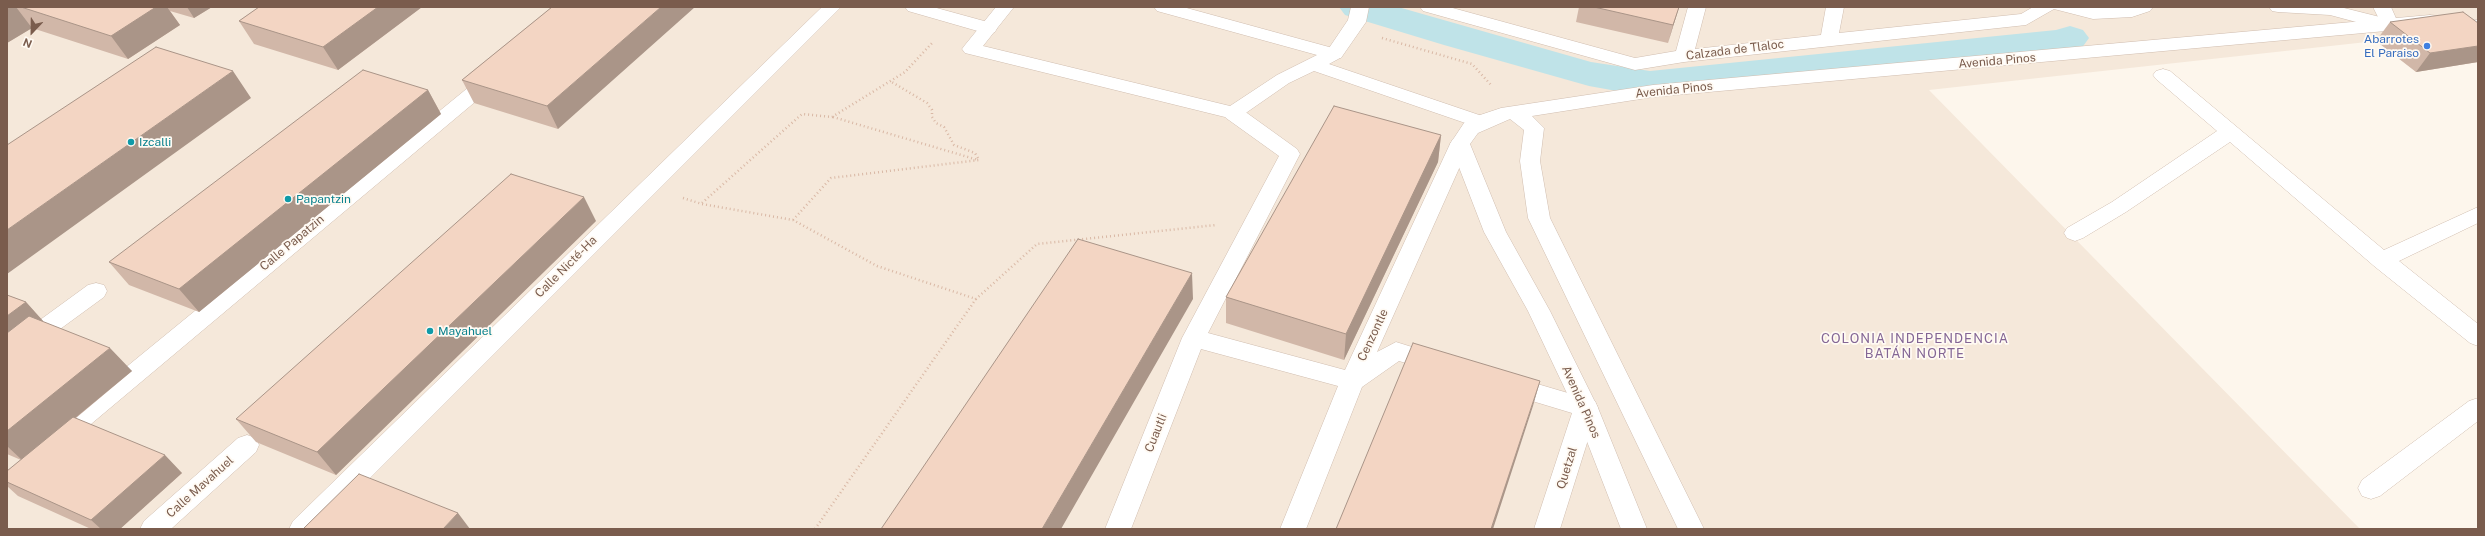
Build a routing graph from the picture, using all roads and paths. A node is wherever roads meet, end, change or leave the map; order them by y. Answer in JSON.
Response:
{"nodes":[{"id":1,"x":832,"y":7,"type":"edge"},
{"id":2,"x":914,"y":7,"type":"edge"},
{"id":3,"x":1005,"y":7,"type":"edge"},
{"id":4,"x":1163,"y":7,"type":"edge"},
{"id":5,"x":1429,"y":7,"type":"edge"},
{"id":6,"x":1697,"y":7,"type":"edge"},
{"id":7,"x":1835,"y":7,"type":"edge"},
{"id":8,"x":2046,"y":7,"type":"edge"},
{"id":9,"x":2061,"y":7,"type":"edge"},
{"id":10,"x":2144,"y":7,"type":"edge"},
{"id":11,"x":2278,"y":7,"type":"edge"},
{"id":12,"x":2382,"y":7,"type":"edge"},
{"id":13,"x":1356,"y":19,"type":"edge"},
{"id":14,"x":955,"y":20,"type":"junction"},
{"id":15,"x":2473,"y":22,"type":"edge"},
{"id":16,"x":2390,"y":25,"type":"junction"},
{"id":17,"x":988,"y":28,"type":"junction"},
{"id":18,"x":1829,"y":40,"type":"junction"},
{"id":19,"x":1334,"y":54,"type":"junction"},
{"id":20,"x":1684,"y":56,"type":"junction"},
{"id":21,"x":510,"y":63,"type":"edge"},
{"id":22,"x":1314,"y":65,"type":"junction"},
{"id":23,"x":2163,"y":75,"type":"dead end"},
{"id":24,"x":890,"y":81,"type":"junction"},
{"id":25,"x":1233,"y":113,"type":"junction"},
{"id":26,"x":1516,"y":113,"type":"junction"},
{"id":27,"x":832,"y":117,"type":"junction"},
{"id":28,"x":1480,"y":122,"type":"junction"},
{"id":29,"x":2229,"y":133,"type":"junction"},
{"id":30,"x":1460,"y":144,"type":"junction"},
{"id":31,"x":979,"y":160,"type":"junction"},
{"id":32,"x":648,"y":186,"type":"junction"},
{"id":33,"x":702,"y":204,"type":"junction"},
{"id":34,"x":2478,"y":214,"type":"edge"},
{"id":35,"x":793,"y":220,"type":"junction"},
{"id":36,"x":1254,"y":221,"type":"junction"},
{"id":37,"x":2075,"y":233,"type":"dead end"},
{"id":38,"x":2382,"y":260,"type":"junction"},
{"id":39,"x":96,"y":291,"type":"dead end"},
{"id":40,"x":976,"y":299,"type":"junction"},
{"id":41,"x":2478,"y":337,"type":"edge"},
{"id":42,"x":1194,"y":338,"type":"junction"},
{"id":43,"x":7,"y":356,"type":"edge"},
{"id":44,"x":1456,"y":369,"type":"edge"},
{"id":45,"x":1487,"y":378,"type":"edge"},
{"id":46,"x":1352,"y":381,"type":"junction"},
{"id":47,"x":1586,"y":408,"type":"junction"},
{"id":48,"x":2478,"y":408,"type":"edge"},
{"id":49,"x":247,"y":445,"type":"edge"},
{"id":50,"x":44,"y":449,"type":"edge"},
{"id":51,"x":2371,"y":488,"type":"dead end"},
{"id":52,"x":153,"y":529,"type":"edge"},
{"id":53,"x":302,"y":529,"type":"edge"},
{"id":54,"x":815,"y":529,"type":"edge"},
{"id":55,"x":1118,"y":529,"type":"edge"},
{"id":56,"x":1292,"y":529,"type":"edge"},
{"id":57,"x":1548,"y":529,"type":"edge"},
{"id":58,"x":1634,"y":529,"type":"edge"},
{"id":59,"x":1691,"y":529,"type":"edge"}],
"edges":[{"from":1,"to":32,"type":"street","name":"Calle Nicté-Ha"},
{"from":2,"to":14,"type":"street"},
{"from":3,"to":17,"type":"lane"},
{"from":4,"to":19,"type":"lane"},
{"from":5,"to":20,"type":"street","name":"Calzada de Tlaloc"},
{"from":6,"to":20,"type":"street"},
{"from":7,"to":18,"type":"street"},
{"from":8,"to":18,"type":"street","name":"Calzada de Tlaloc"},
{"from":9,"to":10,"type":"street"},
{"from":11,"to":16,"type":"street"},
{"from":12,"to":16,"type":"lane"},
{"from":13,"to":19,"type":"street"},
{"from":13,"to":26,"type":"path"},
{"from":14,"to":17,"type":"street"},
{"from":14,"to":24,"type":"path"},
{"from":15,"to":16,"type":"street","name":"Avenida Pinos"},
{"from":16,"to":26,"type":"street","name":"Avenida Pinos"},
{"from":17,"to":25,"type":"lane"},
{"from":18,"to":20,"type":"street","name":"Calzada de Tlaloc"},
{"from":19,"to":22,"type":"lane"},
{"from":21,"to":50,"type":"street","name":"Calle Papatzin"},
{"from":22,"to":25,"type":"lane"},
{"from":22,"to":28,"type":"lane"},
{"from":23,"to":29,"type":"street"},
{"from":24,"to":27,"type":"path"},
{"from":24,"to":31,"type":"path"},
{"from":25,"to":36,"type":"street","name":"Cuautli"},
{"from":26,"to":28,"type":"street","name":"Avenida Pinos"},
{"from":26,"to":59,"type":"street"},
{"from":27,"to":31,"type":"path"},
{"from":27,"to":33,"type":"path"},
{"from":28,"to":30,"type":"street","name":"Avenida Pinos"},
{"from":29,"to":37,"type":"street"},
{"from":29,"to":38,"type":"street"},
{"from":30,"to":46,"type":"street","name":"Cenzontle"},
{"from":30,"to":47,"type":"street","name":"Avenida Pinos"},
{"from":31,"to":35,"type":"path"},
{"from":32,"to":33,"type":"path"},
{"from":32,"to":53,"type":"street","name":"Calle Nicté-Ha"},
{"from":33,"to":35,"type":"path"},
{"from":34,"to":38,"type":"street"},
{"from":35,"to":40,"type":"path"},
{"from":36,"to":40,"type":"path"},
{"from":36,"to":42,"type":"street","name":"Cuautli"},
{"from":38,"to":41,"type":"street"},
{"from":39,"to":43,"type":"street"},
{"from":40,"to":54,"type":"path"},
{"from":42,"to":46,"type":"street"},
{"from":42,"to":55,"type":"street","name":"Cuautli"},
{"from":44,"to":46,"type":"street"},
{"from":45,"to":47,"type":"street"},
{"from":46,"to":56,"type":"street","name":"Cenzontle"},
{"from":47,"to":57,"type":"street","name":"Quetzal"},
{"from":47,"to":58,"type":"street","name":"Avenida Pinos"},
{"from":48,"to":51,"type":"street"},
{"from":49,"to":52,"type":"street","name":"Calle Mavahuel"}]}
